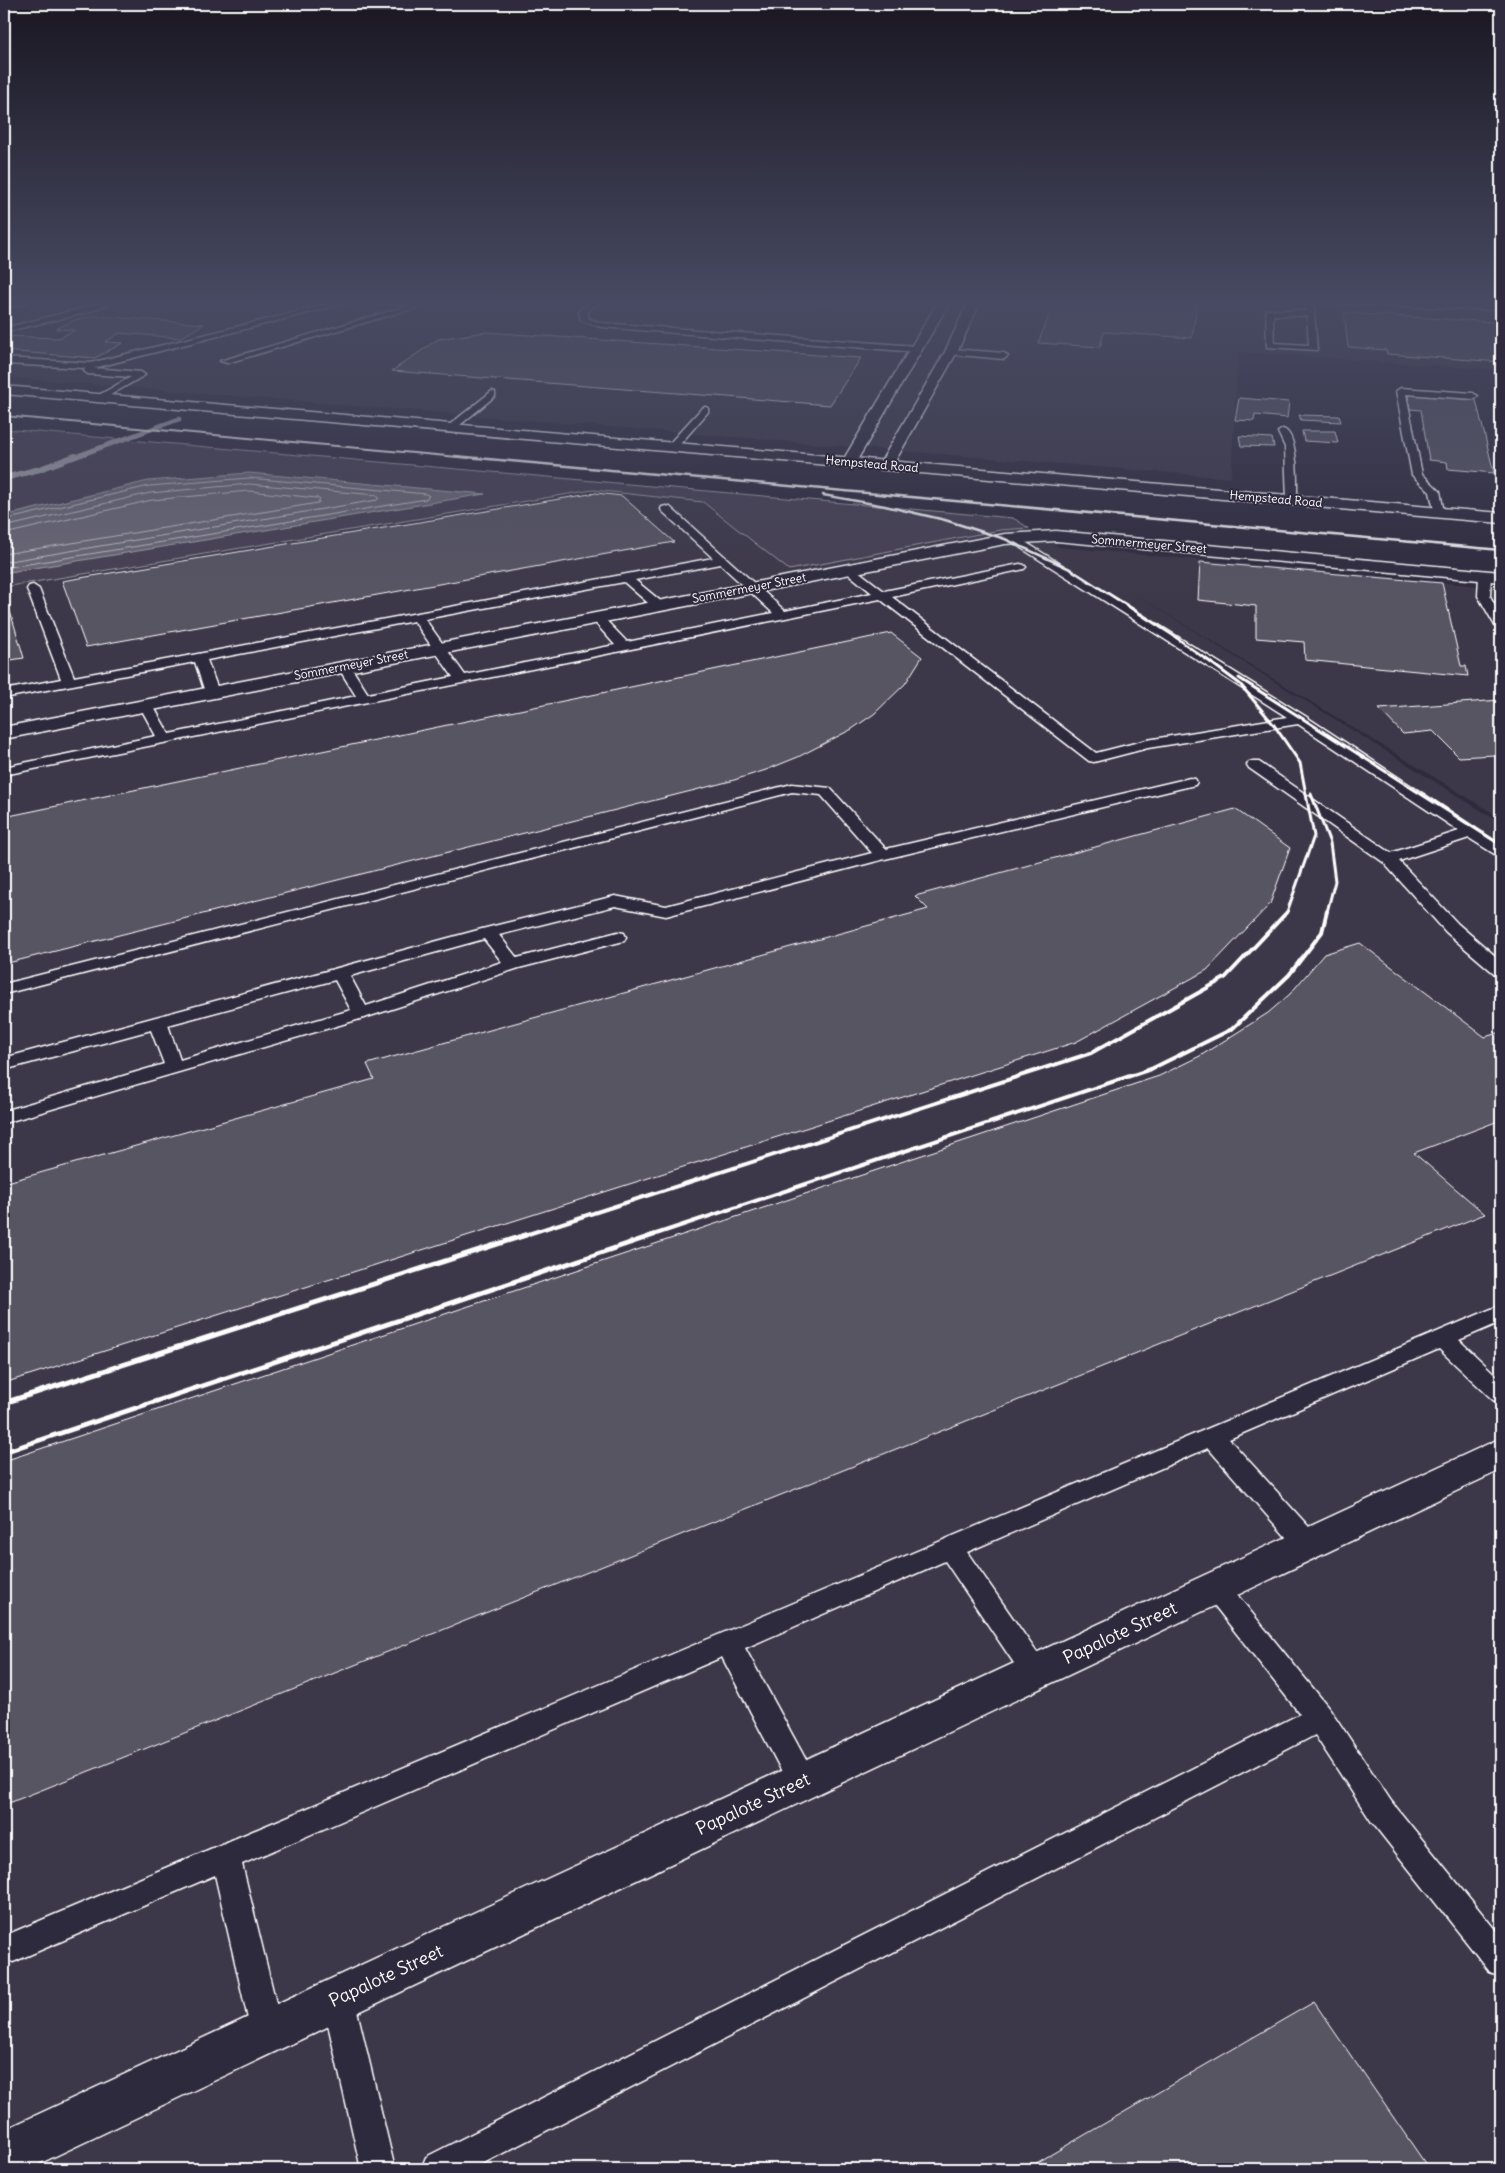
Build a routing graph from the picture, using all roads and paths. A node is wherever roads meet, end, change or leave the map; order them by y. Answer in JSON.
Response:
{"nodes":[{"id":1,"x":140,"y":401,"type":"edge"},
{"id":2,"x":483,"y":401,"type":"edge"},
{"id":3,"x":885,"y":401,"type":"edge"},
{"id":4,"x":923,"y":401,"type":"edge"},
{"id":5,"x":1403,"y":401,"type":"edge"},
{"id":6,"x":704,"y":410,"type":"dead end"},
{"id":7,"x":451,"y":428,"type":"junction"},
{"id":8,"x":1283,"y":432,"type":"dead end"},
{"id":9,"x":671,"y":448,"type":"junction"},
{"id":10,"x":850,"y":462,"type":"junction"},
{"id":11,"x":886,"y":465,"type":"junction"},
{"id":12,"x":1292,"y":500,"type":"junction"},
{"id":13,"x":666,"y":509,"type":"dead end"},
{"id":14,"x":1439,"y":513,"type":"junction"},
{"id":15,"x":1501,"y":518,"type":"edge"},
{"id":16,"x":1013,"y":539,"type":"junction"},
{"id":17,"x":722,"y":560,"type":"junction"},
{"id":18,"x":1020,"y":567,"type":"dead end"},
{"id":19,"x":850,"y":569,"type":"junction"},
{"id":20,"x":1493,"y":576,"type":"edge"},
{"id":21,"x":626,"y":578,"type":"junction"},
{"id":22,"x":754,"y":588,"type":"junction"},
{"id":23,"x":33,"y":589,"type":"dead end"},
{"id":24,"x":882,"y":595,"type":"junction"},
{"id":25,"x":659,"y":606,"type":"junction"},
{"id":26,"x":782,"y":615,"type":"junction"},
{"id":27,"x":417,"y":617,"type":"junction"},
{"id":28,"x":597,"y":618,"type":"junction"},
{"id":29,"x":1501,"y":626,"type":"edge"},
{"id":30,"x":624,"y":647,"type":"junction"},
{"id":31,"x":441,"y":648,"type":"junction"},
{"id":32,"x":200,"y":658,"type":"junction"},
{"id":33,"x":344,"y":667,"type":"junction"},
{"id":34,"x":462,"y":679,"type":"junction"},
{"id":35,"x":68,"y":682,"type":"junction"},
{"id":36,"x":212,"y":692,"type":"junction"},
{"id":37,"x":4,"y":694,"type":"edge"},
{"id":38,"x":364,"y":699,"type":"junction"},
{"id":39,"x":146,"y":705,"type":"junction"},
{"id":40,"x":1300,"y":719,"type":"junction"},
{"id":41,"x":4,"y":733,"type":"edge"},
{"id":42,"x":165,"y":739,"type":"junction"},
{"id":43,"x":1254,"y":765,"type":"dead end"},
{"id":44,"x":4,"y":771,"type":"edge"},
{"id":45,"x":1190,"y":782,"type":"dead end"},
{"id":46,"x":1471,"y":832,"type":"junction"},
{"id":47,"x":1501,"y":852,"type":"edge"},
{"id":48,"x":882,"y":855,"type":"junction"},
{"id":49,"x":1389,"y":859,"type":"junction"},
{"id":50,"x":488,"y":933,"type":"junction"},
{"id":51,"x":618,"y":937,"type":"dead end"},
{"id":52,"x":513,"y":964,"type":"junction"},
{"id":53,"x":1501,"y":970,"type":"edge"},
{"id":54,"x":340,"y":973,"type":"junction"},
{"id":55,"x":4,"y":989,"type":"edge"},
{"id":56,"x":361,"y":1013,"type":"junction"},
{"id":57,"x":158,"y":1023,"type":"junction"},
{"id":58,"x":4,"y":1064,"type":"edge"},
{"id":59,"x":174,"y":1067,"type":"junction"},
{"id":60,"x":4,"y":1117,"type":"edge"},
{"id":61,"x":1501,"y":1313,"type":"edge"},
{"id":62,"x":1442,"y":1339,"type":"junction"},
{"id":63,"x":1501,"y":1394,"type":"edge"},
{"id":64,"x":1213,"y":1437,"type":"junction"},
{"id":65,"x":1501,"y":1452,"type":"edge"},
{"id":66,"x":1309,"y":1545,"type":"junction"},
{"id":67,"x":951,"y":1549,"type":"junction"},
{"id":68,"x":1216,"y":1588,"type":"junction"},
{"id":69,"x":729,"y":1644,"type":"junction"},
{"id":70,"x":1035,"y":1672,"type":"junction"},
{"id":71,"x":1320,"y":1718,"type":"junction"},
{"id":72,"x":802,"y":1781,"type":"junction"},
{"id":73,"x":226,"y":1857,"type":"junction"},
{"id":74,"x":13,"y":1947,"type":"dead end"},
{"id":75,"x":1501,"y":1961,"type":"edge"},
{"id":76,"x":338,"y":1998,"type":"junction"},
{"id":77,"x":267,"y":2032,"type":"junction"},
{"id":78,"x":4,"y":2156,"type":"edge"},
{"id":79,"x":378,"y":2169,"type":"edge"},
{"id":80,"x":438,"y":2169,"type":"edge"}],
"edges":[{"from":1,"to":7,"type":"street","name":"Hempstead Road"},
{"from":2,"to":7,"type":"lane"},
{"from":3,"to":10,"type":"street"},
{"from":4,"to":11,"type":"street"},
{"from":5,"to":14,"type":"lane"},
{"from":6,"to":9,"type":"lane"},
{"from":7,"to":9,"type":"street","name":"Hempstead Road"},
{"from":8,"to":12,"type":"lane"},
{"from":9,"to":10,"type":"street","name":"Hempstead Road"},
{"from":10,"to":11,"type":"street","name":"Hempstead Road"},
{"from":11,"to":12,"type":"street","name":"Hempstead Road"},
{"from":12,"to":14,"type":"street","name":"Hempstead Road"},
{"from":13,"to":17,"type":"lane"},
{"from":14,"to":15,"type":"street","name":"Hempstead Road"},
{"from":16,"to":19,"type":"street","name":"Sommermeyer Street"},
{"from":16,"to":20,"type":"street","name":"Sommermeyer Street"},
{"from":16,"to":40,"type":"lane"},
{"from":17,"to":21,"type":"lane"},
{"from":17,"to":22,"type":"lane"},
{"from":18,"to":24,"type":"lane"},
{"from":19,"to":22,"type":"street","name":"Sommermeyer Street"},
{"from":19,"to":24,"type":"lane"},
{"from":20,"to":29,"type":"lane"},
{"from":21,"to":25,"type":"lane"},
{"from":21,"to":27,"type":"lane"},
{"from":22,"to":25,"type":"street","name":"Sommermeyer Street"},
{"from":22,"to":26,"type":"lane"},
{"from":23,"to":35,"type":"lane"},
{"from":24,"to":26,"type":"lane"},
{"from":24,"to":40,"type":"lane"},
{"from":25,"to":28,"type":"street","name":"Sommermeyer Street"},
{"from":26,"to":30,"type":"lane"},
{"from":27,"to":31,"type":"lane"},
{"from":27,"to":32,"type":"lane"},
{"from":28,"to":30,"type":"lane"},
{"from":28,"to":31,"type":"street","name":"Sommermeyer Street"},
{"from":30,"to":34,"type":"lane"},
{"from":31,"to":33,"type":"street","name":"Sommermeyer Street"},
{"from":31,"to":34,"type":"lane"},
{"from":32,"to":35,"type":"lane"},
{"from":32,"to":36,"type":"lane"},
{"from":33,"to":36,"type":"street","name":"Sommermeyer Street"},
{"from":33,"to":38,"type":"lane"},
{"from":34,"to":38,"type":"lane"},
{"from":35,"to":37,"type":"lane"},
{"from":36,"to":39,"type":"street","name":"Sommermeyer Street"},
{"from":38,"to":42,"type":"lane"},
{"from":39,"to":41,"type":"street","name":"Sommermeyer Street"},
{"from":39,"to":42,"type":"lane"},
{"from":40,"to":46,"type":"lane"},
{"from":42,"to":44,"type":"lane"},
{"from":43,"to":49,"type":"lane"},
{"from":45,"to":48,"type":"lane"},
{"from":46,"to":47,"type":"lane"},
{"from":46,"to":49,"type":"lane"},
{"from":48,"to":50,"type":"lane"},
{"from":48,"to":55,"type":"lane"},
{"from":49,"to":53,"type":"lane"},
{"from":50,"to":52,"type":"lane"},
{"from":50,"to":54,"type":"lane"},
{"from":51,"to":52,"type":"lane"},
{"from":52,"to":56,"type":"lane"},
{"from":54,"to":56,"type":"lane"},
{"from":54,"to":57,"type":"lane"},
{"from":56,"to":59,"type":"lane"},
{"from":57,"to":58,"type":"lane"},
{"from":57,"to":59,"type":"lane"},
{"from":59,"to":60,"type":"lane"},
{"from":61,"to":62,"type":"lane"},
{"from":62,"to":63,"type":"lane"},
{"from":62,"to":64,"type":"lane"},
{"from":64,"to":66,"type":"lane"},
{"from":64,"to":67,"type":"lane"},
{"from":65,"to":66,"type":"street","name":"Papalote Street"},
{"from":66,"to":68,"type":"street","name":"Papalote Street"},
{"from":67,"to":69,"type":"lane"},
{"from":67,"to":70,"type":"lane"},
{"from":68,"to":70,"type":"street","name":"Papalote Street"},
{"from":68,"to":71,"type":"lane"},
{"from":69,"to":72,"type":"lane"},
{"from":69,"to":73,"type":"lane"},
{"from":70,"to":72,"type":"street","name":"Papalote Street"},
{"from":71,"to":75,"type":"lane"},
{"from":71,"to":80,"type":"lane"},
{"from":72,"to":76,"type":"street","name":"Papalote Street"},
{"from":73,"to":74,"type":"lane"},
{"from":73,"to":77,"type":"lane"},
{"from":76,"to":77,"type":"street","name":"Papalote Street"},
{"from":76,"to":79,"type":"lane"},
{"from":77,"to":78,"type":"street","name":"Papalote Street"}]}
